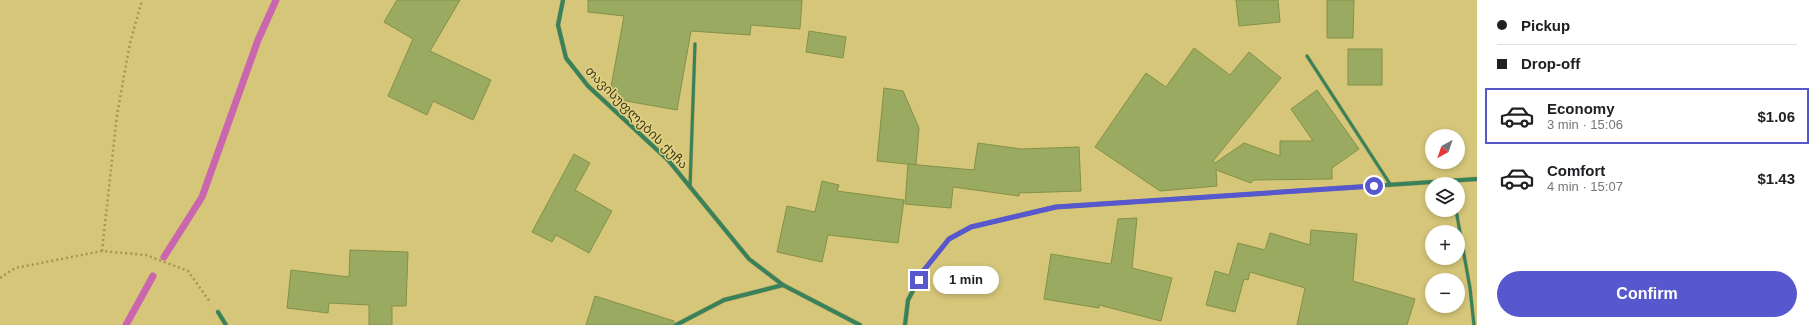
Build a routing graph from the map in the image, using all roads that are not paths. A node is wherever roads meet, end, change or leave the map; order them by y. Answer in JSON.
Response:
{"nodes":[{"id":1,"x":562,"y":0,"type":"edge"},
{"id":2,"x":694,"y":44,"type":"dead end"},
{"id":3,"x":1307,"y":56,"type":"dead end"},
{"id":4,"x":1477,"y":178,"type":"edge"},
{"id":5,"x":1465,"y":180,"type":"edge"},
{"id":6,"x":1425,"y":183,"type":"edge"},
{"id":7,"x":1390,"y":184,"type":"junction"},
{"id":8,"x":690,"y":187,"type":"junction"},
{"id":9,"x":1457,"y":217,"type":"edge"},
{"id":10,"x":783,"y":285,"type":"junction"},
{"id":11,"x":218,"y":312,"type":"road end"},
{"id":12,"x":226,"y":325,"type":"edge"},
{"id":13,"x":676,"y":325,"type":"edge"},
{"id":14,"x":860,"y":325,"type":"edge"},
{"id":15,"x":905,"y":325,"type":"edge"},
{"id":16,"x":1474,"y":325,"type":"edge"}],
"edges":[{"from":1,"to":8,"type":"street","name":"თავისუფლების ქუჩა"},
{"from":2,"to":8,"type":"lane"},
{"from":3,"to":7,"type":"lane"},
{"from":4,"to":5,"type":"street"},
{"from":6,"to":7,"type":"street"},
{"from":7,"to":15,"type":"street"},
{"from":8,"to":10,"type":"street","name":"თავისუფლების ქუჩა"},
{"from":9,"to":16,"type":"lane"},
{"from":10,"to":13,"type":"street"},
{"from":10,"to":14,"type":"street","name":"თავისუფლების ქუჩა"},
{"from":11,"to":12,"type":"street"}]}
